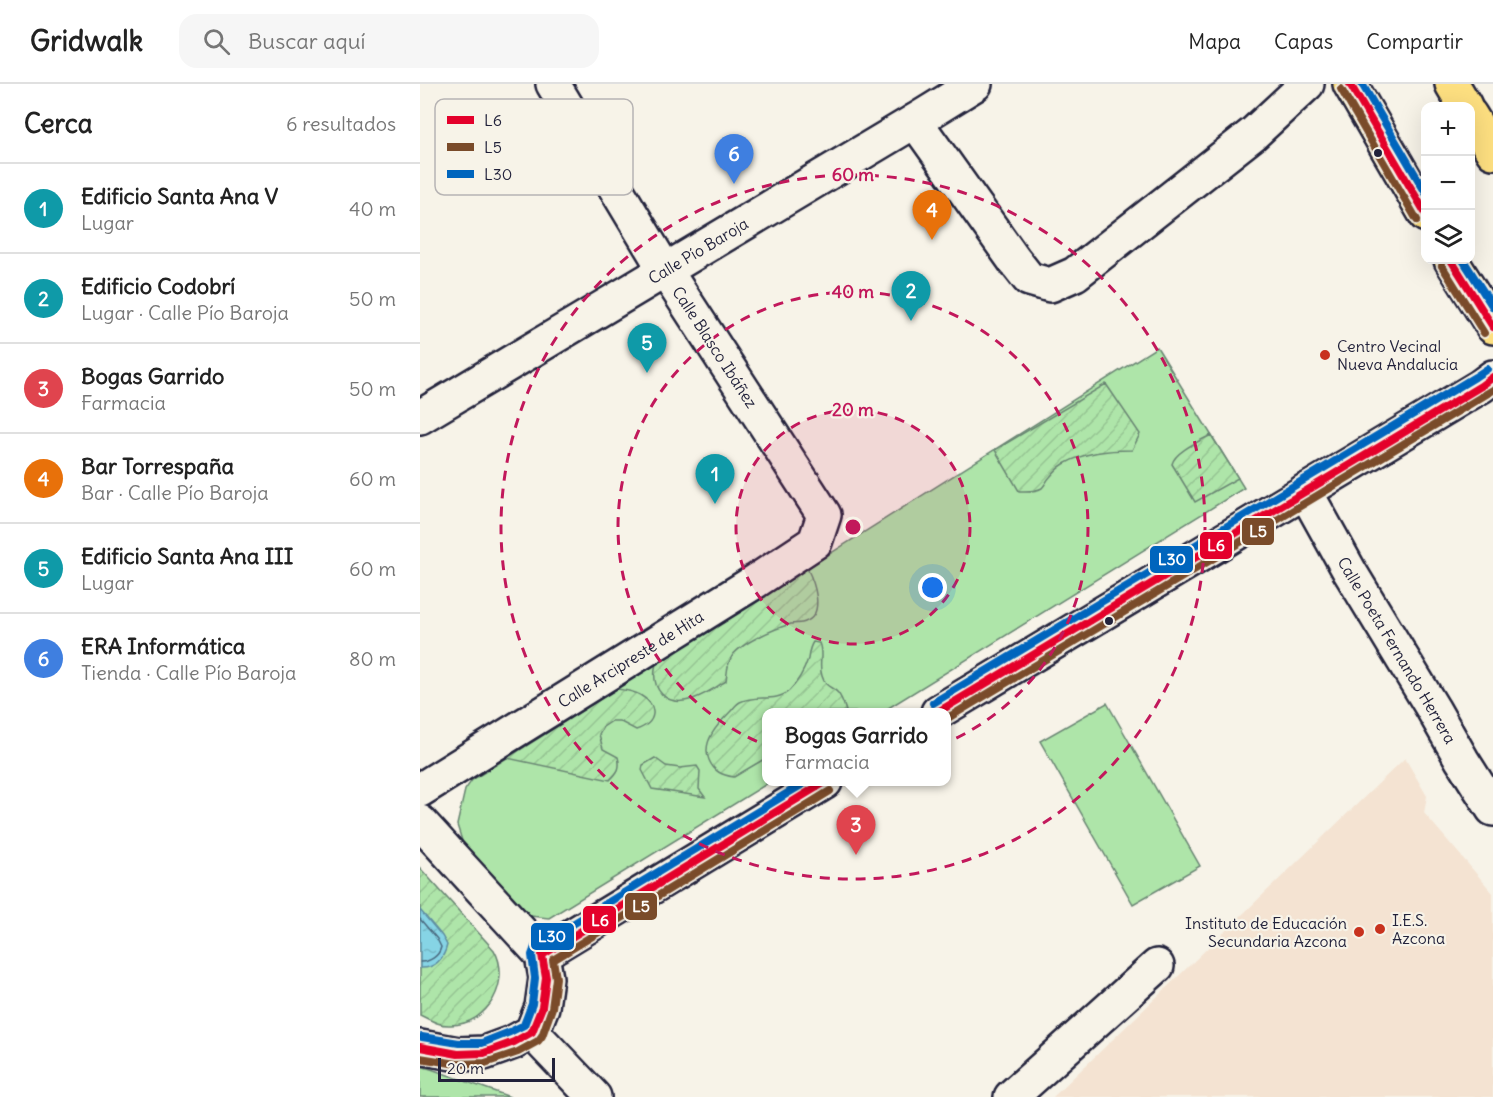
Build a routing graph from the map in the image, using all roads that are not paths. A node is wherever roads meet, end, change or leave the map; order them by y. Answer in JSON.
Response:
{"nodes":[{"id":1,"x":553,"y":84,"type":"edge"},
{"id":2,"x":975,"y":84,"type":"edge"},
{"id":3,"x":1307,"y":84,"type":"edge"},
{"id":4,"x":1350,"y":84,"type":"edge"},
{"id":5,"x":1452,"y":84,"type":"edge"},
{"id":6,"x":562,"y":99,"type":"edge"},
{"id":7,"x":1463,"y":102,"type":"edge"},
{"id":8,"x":915,"y":121,"type":"junction"},
{"id":9,"x":1475,"y":123,"type":"edge"},
{"id":10,"x":1493,"y":152,"type":"edge"},
{"id":11,"x":620,"y":195,"type":"edge"},
{"id":12,"x":1422,"y":210,"type":"edge"},
{"id":13,"x":1454,"y":264,"type":"edge"},
{"id":14,"x":665,"y":270,"type":"junction"},
{"id":15,"x":1493,"y":327,"type":"edge"},
{"id":16,"x":1493,"y":377,"type":"edge"},
{"id":17,"x":420,"y":417,"type":"edge"},
{"id":18,"x":1305,"y":491,"type":"junction"},
{"id":19,"x":824,"y":515,"type":"joint"},
{"id":20,"x":945,"y":708,"type":"edge"},
{"id":21,"x":818,"y":786,"type":"edge"},
{"id":22,"x":420,"y":790,"type":"edge"},
{"id":23,"x":1493,"y":809,"type":"edge"},
{"id":24,"x":423,"y":820,"type":"edge"},
{"id":25,"x":542,"y":955,"type":"junction"},
{"id":26,"x":1158,"y":966,"type":"dead end"},
{"id":27,"x":532,"y":1032,"type":"junction"},
{"id":28,"x":420,"y":1047,"type":"edge"},
{"id":29,"x":594,"y":1097,"type":"edge"},
{"id":30,"x":1011,"y":1097,"type":"edge"}],
"edges":[{"from":1,"to":6,"type":"street","name":"Calle Blasco Ibáñez"},
{"from":2,"to":8,"type":"street","name":"Calle Pío Baroja"},
{"from":3,"to":8,"type":"street"},
{"from":4,"to":12,"type":"main road"},
{"from":5,"to":7,"type":"main road"},
{"from":8,"to":14,"type":"street","name":"Calle Pío Baroja"},
{"from":9,"to":10,"type":"main road"},
{"from":11,"to":14,"type":"street","name":"Calle Blasco Ibáñez"},
{"from":13,"to":15,"type":"main road"},
{"from":14,"to":17,"type":"street","name":"Calle Pío Baroja"},
{"from":14,"to":19,"type":"street","name":"Calle Blasco Ibáñez"},
{"from":16,"to":18,"type":"street"},
{"from":18,"to":20,"type":"street"},
{"from":18,"to":23,"type":"street","name":"Calle Poeta Fernando Herrera"},
{"from":19,"to":22,"type":"street","name":"Calle Arcipreste de Hita"},
{"from":21,"to":25,"type":"street"},
{"from":24,"to":25,"type":"street"},
{"from":25,"to":27,"type":"street"},
{"from":26,"to":30,"type":"street"},
{"from":27,"to":28,"type":"street"},
{"from":27,"to":29,"type":"street"}]}
